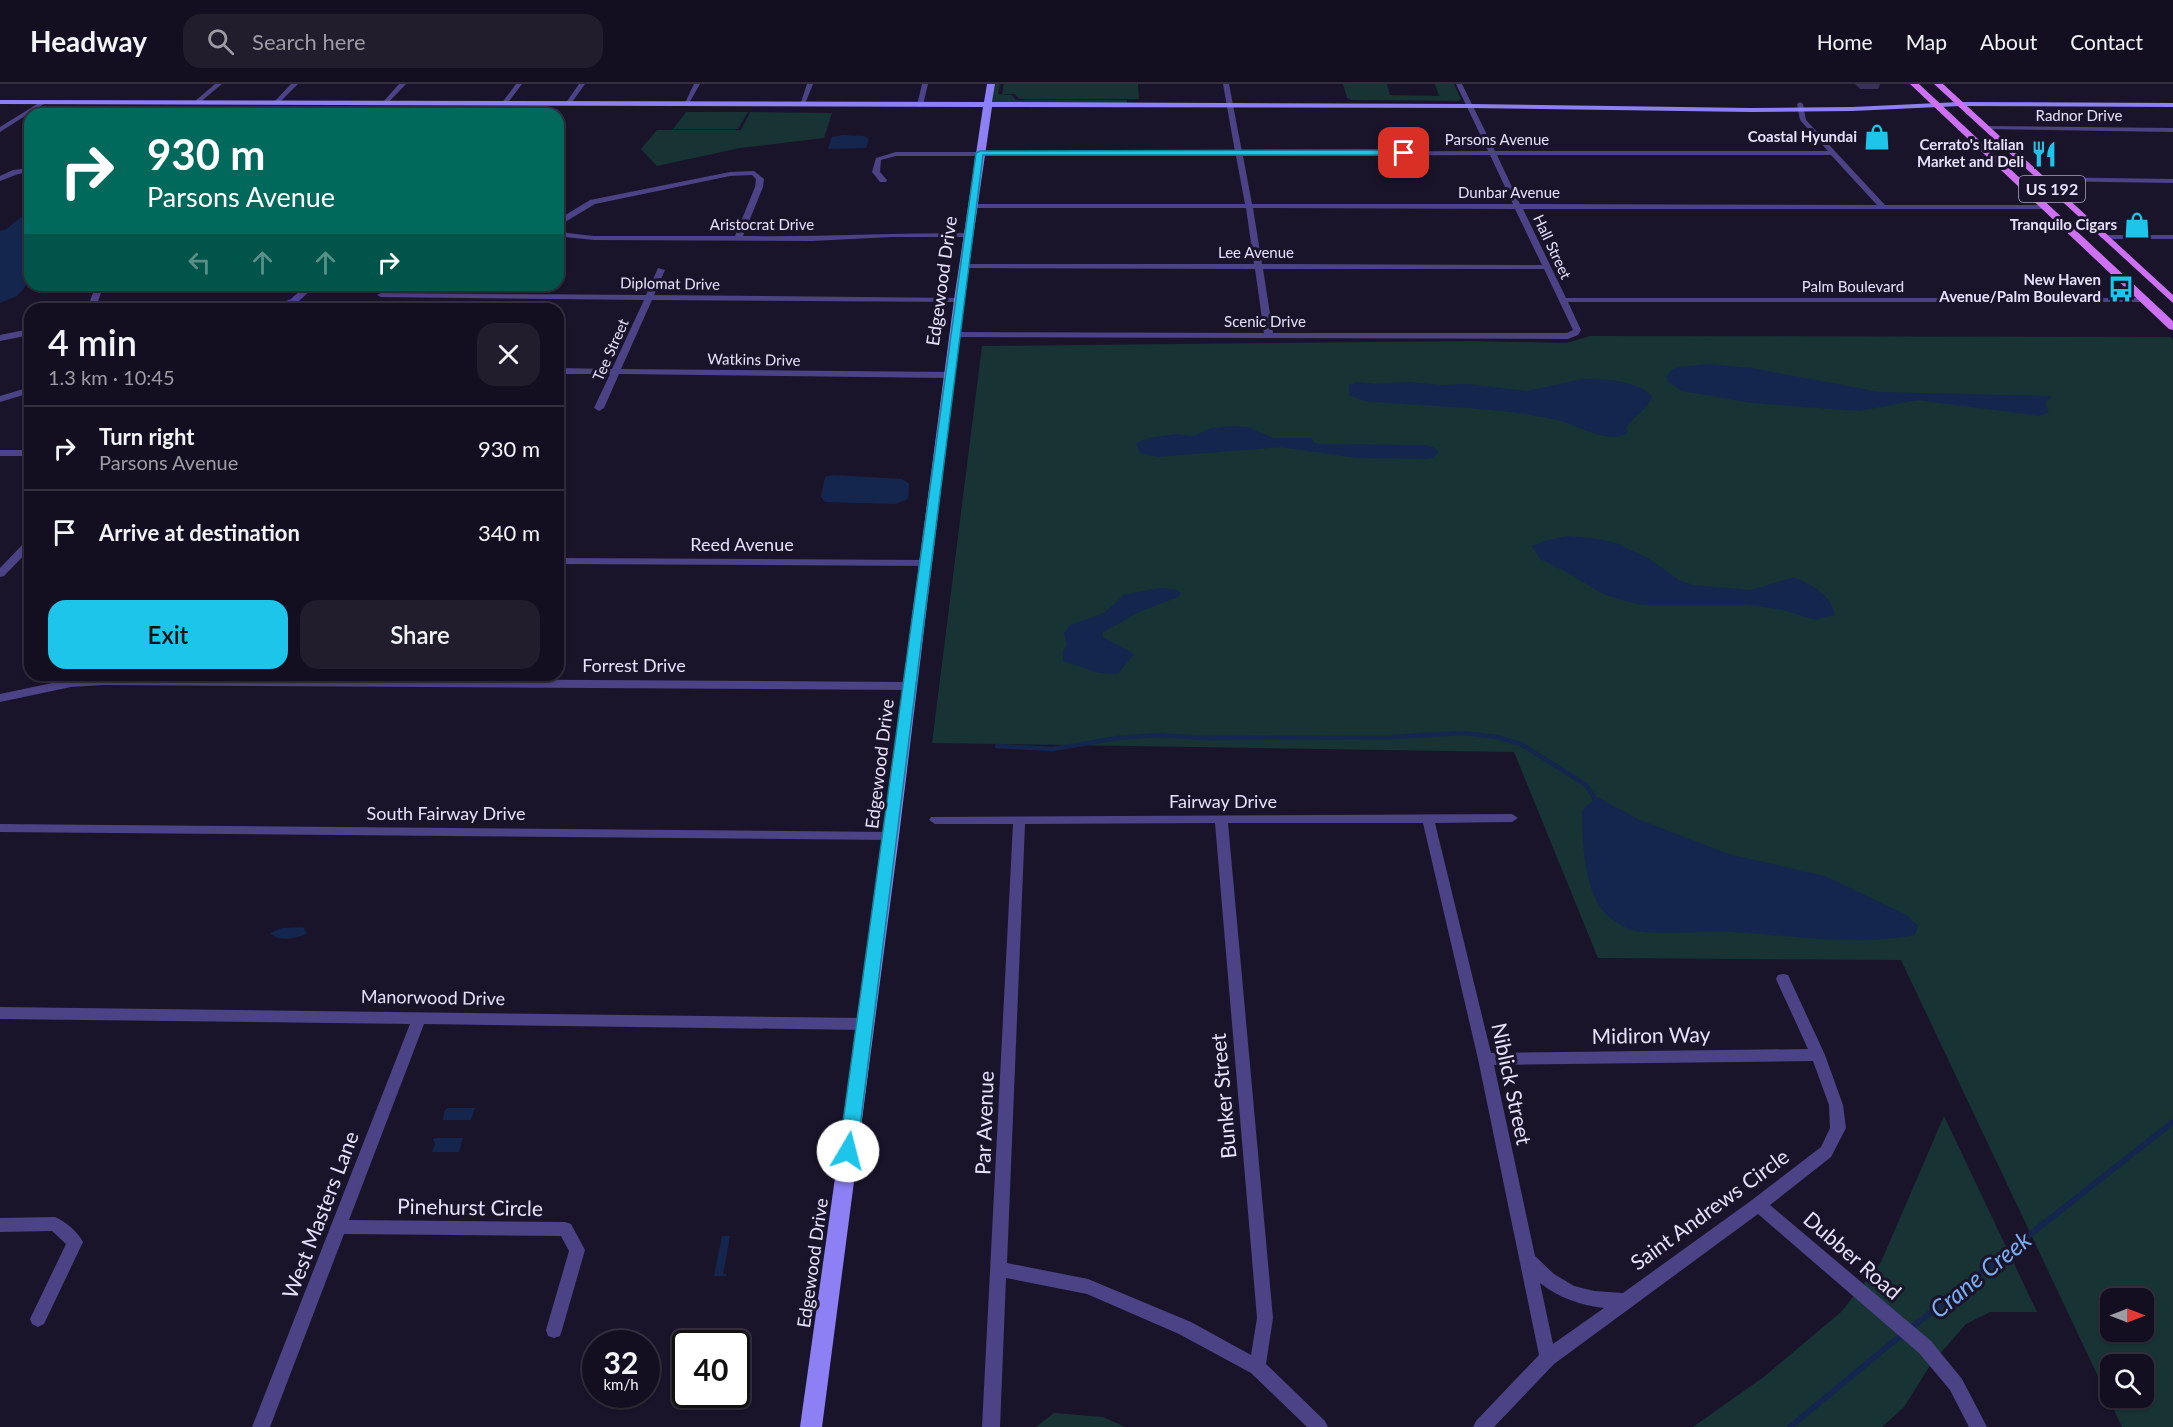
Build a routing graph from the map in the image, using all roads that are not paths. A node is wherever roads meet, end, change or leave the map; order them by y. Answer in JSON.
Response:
{"nodes":[{"id":1,"x":219,"y":84,"type":"edge"},
{"id":2,"x":295,"y":84,"type":"edge"},
{"id":3,"x":403,"y":84,"type":"edge"},
{"id":4,"x":519,"y":84,"type":"edge"},
{"id":5,"x":582,"y":84,"type":"edge"},
{"id":6,"x":697,"y":84,"type":"edge"},
{"id":7,"x":810,"y":84,"type":"edge"},
{"id":8,"x":925,"y":84,"type":"edge"},
{"id":9,"x":991,"y":84,"type":"edge"},
{"id":10,"x":1226,"y":84,"type":"edge"},
{"id":11,"x":1459,"y":84,"type":"edge"},
{"id":12,"x":1914,"y":84,"type":"edge"},
{"id":13,"x":1938,"y":84,"type":"edge"},
{"id":14,"x":0,"y":102,"type":"edge"},
{"id":15,"x":32,"y":102,"type":"junction"},
{"id":16,"x":44,"y":102,"type":"junction"},
{"id":17,"x":1957,"y":102,"type":"junction"},
{"id":18,"x":196,"y":103,"type":"junction"},
{"id":19,"x":276,"y":103,"type":"junction"},
{"id":20,"x":385,"y":103,"type":"junction"},
{"id":21,"x":1934,"y":103,"type":"junction"},
{"id":22,"x":2173,"y":103,"type":"edge"},
{"id":23,"x":504,"y":104,"type":"junction"},
{"id":24,"x":568,"y":104,"type":"junction"},
{"id":25,"x":686,"y":104,"type":"junction"},
{"id":26,"x":802,"y":104,"type":"junction"},
{"id":27,"x":920,"y":105,"type":"junction"},
{"id":28,"x":987,"y":105,"type":"junction"},
{"id":29,"x":1231,"y":106,"type":"junction"},
{"id":30,"x":1470,"y":106,"type":"junction"},
{"id":31,"x":1800,"y":107,"type":"junction"},
{"id":32,"x":24,"y":108,"type":"edge"},
{"id":33,"x":24,"y":108,"type":"edge"},
{"id":34,"x":36,"y":108,"type":"edge"},
{"id":35,"x":24,"y":116,"type":"edge"},
{"id":36,"x":16,"y":118,"type":"junction"},
{"id":37,"x":1986,"y":128,"type":"junction"},
{"id":38,"x":0,"y":130,"type":"edge"},
{"id":39,"x":2173,"y":130,"type":"edge"},
{"id":40,"x":980,"y":153,"type":"junction"},
{"id":41,"x":1239,"y":153,"type":"junction"},
{"id":42,"x":1493,"y":153,"type":"junction"},
{"id":43,"x":1835,"y":153,"type":"junction"},
{"id":44,"x":1997,"y":162,"type":"junction"},
{"id":45,"x":24,"y":171,"type":"edge"},
{"id":46,"x":0,"y":179,"type":"edge"},
{"id":47,"x":2041,"y":179,"type":"junction"},
{"id":48,"x":883,"y":180,"type":"dead end"},
{"id":49,"x":2173,"y":181,"type":"edge"},
{"id":50,"x":972,"y":206,"type":"junction"},
{"id":51,"x":1249,"y":206,"type":"junction"},
{"id":52,"x":1519,"y":207,"type":"junction"},
{"id":53,"x":1883,"y":207,"type":"junction"},
{"id":54,"x":2045,"y":207,"type":"junction"},
{"id":55,"x":564,"y":220,"type":"edge"},
{"id":56,"x":2090,"y":224,"type":"junction"},
{"id":57,"x":564,"y":234,"type":"edge"},
{"id":58,"x":968,"y":235,"type":"junction"},
{"id":59,"x":2104,"y":237,"type":"junction"},
{"id":60,"x":2173,"y":237,"type":"edge"},
{"id":61,"x":738,"y":239,"type":"junction"},
{"id":62,"x":964,"y":266,"type":"junction"},
{"id":63,"x":1258,"y":266,"type":"junction"},
{"id":64,"x":1547,"y":267,"type":"junction"},
{"id":65,"x":661,"y":270,"type":"dead end"},
{"id":66,"x":2123,"y":280,"type":"junction"},
{"id":67,"x":305,"y":291,"type":"edge"},
{"id":68,"x":381,"y":295,"type":"dead end"},
{"id":69,"x":649,"y":297,"type":"junction"},
{"id":70,"x":959,"y":300,"type":"junction"},
{"id":71,"x":1562,"y":300,"type":"junction"},
{"id":72,"x":2144,"y":300,"type":"junction"},
{"id":73,"x":2173,"y":300,"type":"edge"},
{"id":74,"x":292,"y":303,"type":"edge"},
{"id":75,"x":2173,"y":308,"type":"edge"},
{"id":76,"x":2173,"y":327,"type":"edge"},
{"id":77,"x":24,"y":333,"type":"edge"},
{"id":78,"x":1575,"y":333,"type":"joint"},
{"id":79,"x":955,"y":335,"type":"junction"},
{"id":80,"x":1269,"y":336,"type":"junction"},
{"id":81,"x":0,"y":338,"type":"edge"},
{"id":82,"x":564,"y":371,"type":"edge"},
{"id":83,"x":616,"y":372,"type":"junction"},
{"id":84,"x":949,"y":375,"type":"junction"},
{"id":85,"x":24,"y":392,"type":"edge"},
{"id":86,"x":0,"y":399,"type":"edge"},
{"id":87,"x":599,"y":408,"type":"dead end"},
{"id":88,"x":0,"y":453,"type":"edge"},
{"id":89,"x":24,"y":453,"type":"edge"},
{"id":90,"x":24,"y":556,"type":"edge"},
{"id":91,"x":564,"y":561,"type":"edge"},
{"id":92,"x":925,"y":563,"type":"junction"},
{"id":93,"x":0,"y":574,"type":"edge"},
{"id":94,"x":909,"y":686,"type":"junction"},
{"id":95,"x":0,"y":698,"type":"edge"},
{"id":96,"x":1512,"y":818,"type":"dead end"},
{"id":97,"x":1428,"y":819,"type":"junction"},
{"id":98,"x":935,"y":820,"type":"dead end"},
{"id":99,"x":1019,"y":820,"type":"junction"},
{"id":100,"x":1221,"y":820,"type":"junction"},
{"id":101,"x":0,"y":828,"type":"edge"},
{"id":102,"x":891,"y":836,"type":"junction"},
{"id":103,"x":1783,"y":979,"type":"dead end"},
{"id":104,"x":0,"y":1013,"type":"edge"},
{"id":105,"x":419,"y":1018,"type":"junction"},
{"id":106,"x":865,"y":1024,"type":"junction"},
{"id":107,"x":1818,"y":1055,"type":"junction"},
{"id":108,"x":1485,"y":1059,"type":"junction"},
{"id":109,"x":1758,"y":1205,"type":"junction"},
{"id":110,"x":0,"y":1225,"type":"edge"},
{"id":111,"x":339,"y":1227,"type":"junction"},
{"id":112,"x":1526,"y":1258,"type":"junction"},
{"id":113,"x":1000,"y":1269,"type":"junction"},
{"id":114,"x":1623,"y":1301,"type":"junction"},
{"id":115,"x":38,"y":1319,"type":"dead end"},
{"id":116,"x":554,"y":1330,"type":"dead end"},
{"id":117,"x":1548,"y":1358,"type":"junction"},
{"id":118,"x":1257,"y":1367,"type":"junction"},
{"id":119,"x":261,"y":1427,"type":"edge"},
{"id":120,"x":811,"y":1427,"type":"edge"},
{"id":121,"x":991,"y":1427,"type":"edge"},
{"id":122,"x":1319,"y":1427,"type":"edge"},
{"id":123,"x":1482,"y":1427,"type":"edge"},
{"id":124,"x":1978,"y":1427,"type":"edge"}],
"edges":[{"from":1,"to":18,"type":"street"},
{"from":2,"to":19,"type":"street"},
{"from":3,"to":20,"type":"street"},
{"from":4,"to":23,"type":"street"},
{"from":5,"to":24,"type":"street"},
{"from":6,"to":25,"type":"street"},
{"from":7,"to":26,"type":"street"},
{"from":8,"to":27,"type":"street"},
{"from":9,"to":28,"type":"street","name":"Edgewood Drive"},
{"from":10,"to":29,"type":"street"},
{"from":11,"to":30,"type":"street","name":"Hall Street"},
{"from":12,"to":21,"type":"main road","number":"US 192"},
{"from":13,"to":17,"type":"main road","number":"US 192"},
{"from":14,"to":15,"type":"street"},
{"from":15,"to":16,"type":"street"},
{"from":15,"to":32,"type":"street"},
{"from":16,"to":18,"type":"street"},
{"from":16,"to":34,"type":"street"},
{"from":17,"to":21,"type":"street"},
{"from":17,"to":22,"type":"street"},
{"from":17,"to":37,"type":"main road","number":"US 192"},
{"from":18,"to":19,"type":"street"},
{"from":19,"to":20,"type":"street"},
{"from":20,"to":23,"type":"street"},
{"from":21,"to":31,"type":"street"},
{"from":21,"to":44,"type":"main road","number":"US 192"},
{"from":23,"to":24,"type":"street"},
{"from":24,"to":25,"type":"street"},
{"from":25,"to":26,"type":"street"},
{"from":26,"to":27,"type":"street"},
{"from":27,"to":28,"type":"street"},
{"from":28,"to":29,"type":"street"},
{"from":28,"to":40,"type":"street","name":"Edgewood Drive"},
{"from":29,"to":30,"type":"street"},
{"from":29,"to":41,"type":"street"},
{"from":30,"to":31,"type":"street"},
{"from":30,"to":42,"type":"street","name":"Hall Street"},
{"from":31,"to":43,"type":"street"},
{"from":33,"to":36,"type":"street"},
{"from":35,"to":36,"type":"street"},
{"from":36,"to":38,"type":"street"},
{"from":37,"to":39,"type":"street","name":"Radnor Drive"},
{"from":37,"to":47,"type":"main road","number":"US 192"},
{"from":40,"to":41,"type":"street","name":"Parsons Avenue"},
{"from":40,"to":48,"type":"street","name":"Parsons Avenue"},
{"from":40,"to":50,"type":"street","name":"Edgewood Drive"},
{"from":41,"to":42,"type":"street","name":"Parsons Avenue"},
{"from":41,"to":51,"type":"street"},
{"from":42,"to":43,"type":"street","name":"Parsons Avenue"},
{"from":42,"to":52,"type":"street","name":"Hall Street"},
{"from":43,"to":53,"type":"street"},
{"from":44,"to":47,"type":"main road"},
{"from":44,"to":54,"type":"main road","number":"US 192"},
{"from":45,"to":46,"type":"street"},
{"from":47,"to":49,"type":"street"},
{"from":47,"to":56,"type":"main road","number":"US 192"},
{"from":50,"to":51,"type":"street","name":"Dunbar Avenue"},
{"from":50,"to":58,"type":"street","name":"Edgewood Drive"},
{"from":51,"to":52,"type":"street","name":"Dunbar Avenue"},
{"from":51,"to":63,"type":"street"},
{"from":52,"to":53,"type":"street","name":"Dunbar Avenue"},
{"from":52,"to":64,"type":"street","name":"Hall Street"},
{"from":53,"to":54,"type":"street","name":"Dunbar Avenue"},
{"from":54,"to":56,"type":"main road"},
{"from":54,"to":66,"type":"main road","number":"US 192"},
{"from":55,"to":61,"type":"street","name":"Aristocrat Drive"},
{"from":56,"to":59,"type":"main road","number":"US 192"},
{"from":57,"to":61,"type":"street","name":"Aristocrat Drive"},
{"from":58,"to":61,"type":"street","name":"Aristocrat Drive"},
{"from":58,"to":62,"type":"street","name":"Edgewood Drive"},
{"from":59,"to":60,"type":"street"},
{"from":59,"to":73,"type":"main road","number":"US 192"},
{"from":62,"to":63,"type":"street","name":"Lee Avenue"},
{"from":62,"to":70,"type":"street","name":"Edgewood Drive"},
{"from":63,"to":64,"type":"street","name":"Lee Avenue"},
{"from":63,"to":80,"type":"street"},
{"from":64,"to":71,"type":"street","name":"Hall Street"},
{"from":65,"to":69,"type":"street","name":"Tee Street"},
{"from":66,"to":72,"type":"main road","number":"US 192"},
{"from":66,"to":73,"type":"main road"},
{"from":67,"to":74,"type":"street"},
{"from":68,"to":69,"type":"street","name":"Diplomat Drive"},
{"from":69,"to":70,"type":"street","name":"Diplomat Drive"},
{"from":69,"to":83,"type":"street","name":"Tee Street"},
{"from":70,"to":79,"type":"street","name":"Edgewood Drive"},
{"from":71,"to":72,"type":"street","name":"Palm Boulevard"},
{"from":71,"to":78,"type":"street","name":"Hall Street"},
{"from":72,"to":75,"type":"main road"},
{"from":72,"to":76,"type":"main road","number":"US 192"},
{"from":77,"to":81,"type":"street"},
{"from":78,"to":80,"type":"street","name":"Scenic Drive"},
{"from":79,"to":80,"type":"street","name":"Scenic Drive"},
{"from":79,"to":84,"type":"street","name":"Edgewood Drive"},
{"from":82,"to":83,"type":"street","name":"Watkins Drive"},
{"from":83,"to":84,"type":"street","name":"Watkins Drive"},
{"from":83,"to":87,"type":"street","name":"Tee Street"},
{"from":84,"to":92,"type":"street","name":"Edgewood Drive"},
{"from":85,"to":86,"type":"street"},
{"from":88,"to":89,"type":"street"},
{"from":90,"to":93,"type":"street"},
{"from":91,"to":92,"type":"street","name":"Reed Avenue"},
{"from":92,"to":94,"type":"street","name":"Edgewood Drive"},
{"from":94,"to":95,"type":"street","name":"Forrest Drive"},
{"from":94,"to":102,"type":"street","name":"Edgewood Drive"},
{"from":96,"to":97,"type":"street","name":"Fairway Drive"},
{"from":97,"to":100,"type":"street","name":"Fairway Drive"},
{"from":97,"to":108,"type":"street","name":"Niblick Street"},
{"from":98,"to":99,"type":"street","name":"Fairway Drive"},
{"from":99,"to":100,"type":"street","name":"Fairway Drive"},
{"from":99,"to":113,"type":"street","name":"Par Avenue"},
{"from":100,"to":118,"type":"street","name":"Bunker Street"},
{"from":101,"to":102,"type":"street","name":"South Fairway Drive"},
{"from":102,"to":106,"type":"street","name":"Edgewood Drive"},
{"from":103,"to":107,"type":"street","name":"Saint Andrews Circle"},
{"from":104,"to":105,"type":"street","name":"Manorwood Drive"},
{"from":105,"to":106,"type":"street","name":"Manorwood Drive"},
{"from":105,"to":111,"type":"street","name":"West Masters Lane"},
{"from":106,"to":120,"type":"street","name":"Edgewood Drive"},
{"from":107,"to":108,"type":"street","name":"Midiron Way"},
{"from":107,"to":109,"type":"street","name":"Saint Andrews Circle"},
{"from":108,"to":112,"type":"street","name":"Niblick Street"},
{"from":109,"to":114,"type":"street","name":"Saint Andrews Circle"},
{"from":109,"to":124,"type":"street","name":"Dubber Road"},
{"from":110,"to":115,"type":"street"},
{"from":111,"to":116,"type":"street","name":"Pinehurst Circle"},
{"from":111,"to":119,"type":"street","name":"West Masters Lane"},
{"from":112,"to":114,"type":"street"},
{"from":112,"to":117,"type":"street","name":"Niblick Street"},
{"from":113,"to":118,"type":"street"},
{"from":113,"to":121,"type":"street","name":"Par Avenue"},
{"from":114,"to":117,"type":"street","name":"Saint Andrews Circle"},
{"from":117,"to":123,"type":"street","name":"Saint Andrews Circle"},
{"from":118,"to":122,"type":"street"}]}
